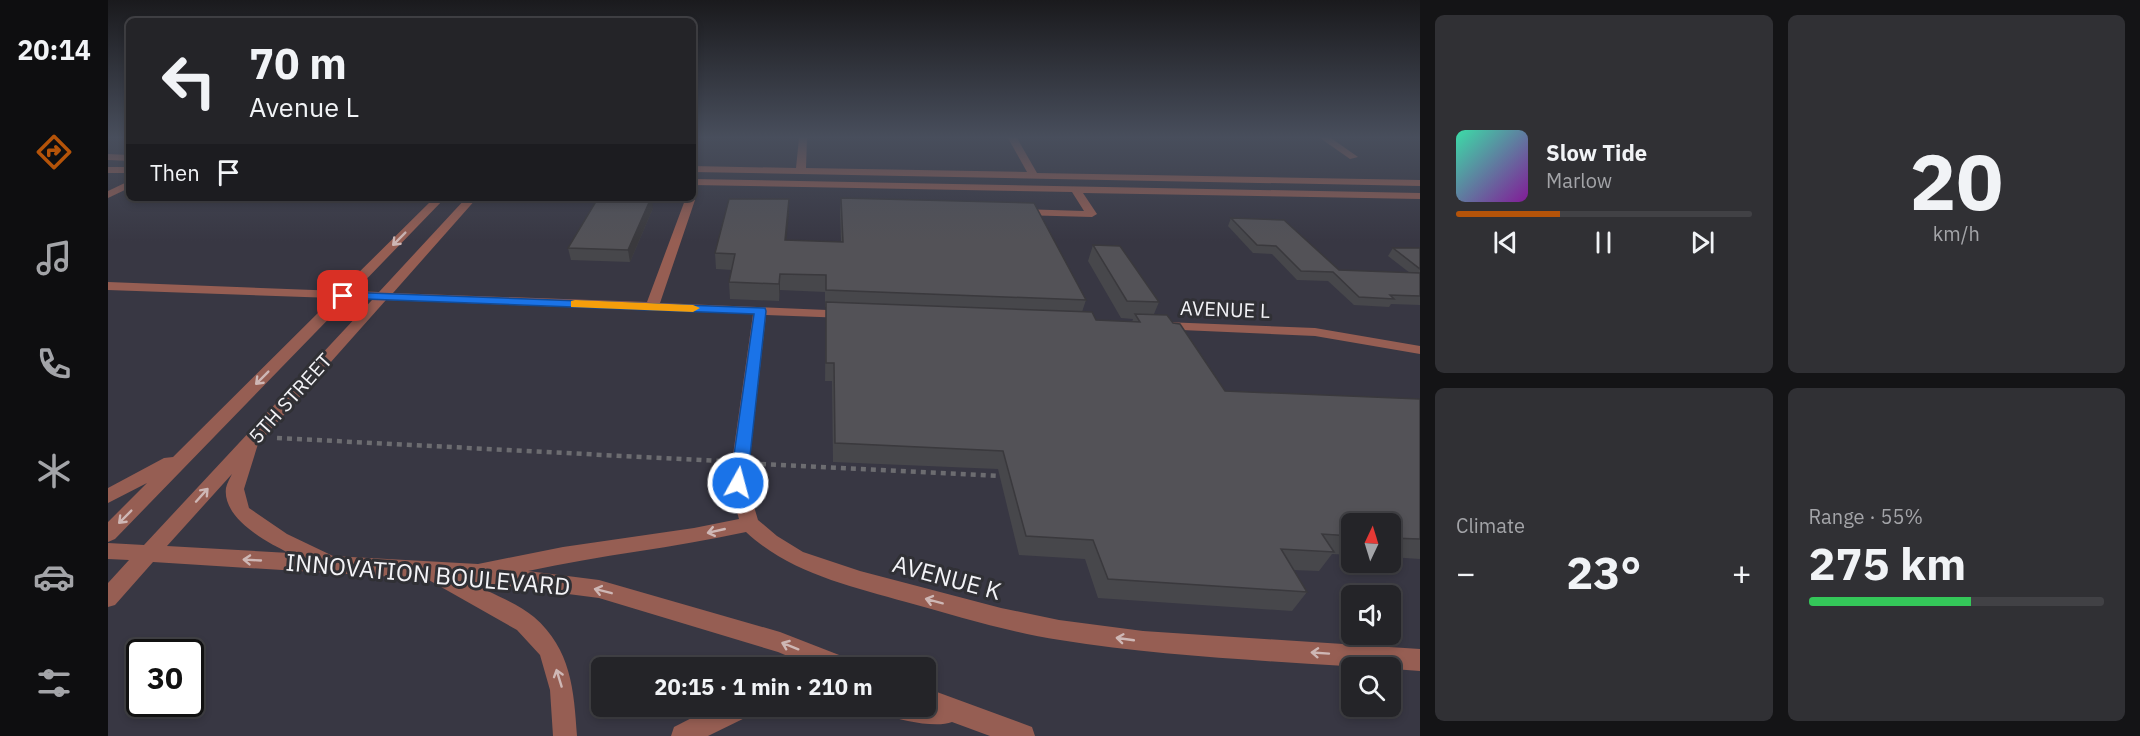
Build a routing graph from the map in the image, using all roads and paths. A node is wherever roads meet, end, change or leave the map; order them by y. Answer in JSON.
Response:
{"nodes":[{"id":1,"x":879,"y":172,"type":"edge"},
{"id":2,"x":1031,"y":172,"type":"edge"},
{"id":3,"x":1033,"y":175,"type":"junction"},
{"id":4,"x":696,"y":182,"type":"edge"},
{"id":5,"x":1420,"y":183,"type":"edge"},
{"id":6,"x":126,"y":186,"type":"edge"},
{"id":7,"x":1075,"y":189,"type":"junction"},
{"id":8,"x":108,"y":195,"type":"edge"},
{"id":9,"x":1420,"y":196,"type":"edge"},
{"id":10,"x":434,"y":201,"type":"edge"},
{"id":11,"x":690,"y":201,"type":"edge"},
{"id":12,"x":467,"y":203,"type":"edge"},
{"id":13,"x":1013,"y":211,"type":"edge"},
{"id":14,"x":108,"y":286,"type":"edge"},
{"id":15,"x":343,"y":296,"type":"junction"},
{"id":16,"x":382,"y":297,"type":"junction"},
{"id":17,"x":652,"y":307,"type":"junction"},
{"id":18,"x":760,"y":311,"type":"junction"},
{"id":19,"x":855,"y":314,"type":"edge"},
{"id":20,"x":1150,"y":326,"type":"edge"},
{"id":21,"x":1420,"y":350,"type":"edge"},
{"id":22,"x":261,"y":437,"type":"junction"},
{"id":23,"x":197,"y":444,"type":"junction"},
{"id":24,"x":719,"y":461,"type":"dead end"},
{"id":25,"x":759,"y":464,"type":"dead end"},
{"id":26,"x":999,"y":476,"type":"dead end"},
{"id":27,"x":108,"y":496,"type":"edge"},
{"id":28,"x":750,"y":524,"type":"junction"},
{"id":29,"x":108,"y":534,"type":"edge"},
{"id":30,"x":108,"y":551,"type":"edge"},
{"id":31,"x":148,"y":553,"type":"junction"},
{"id":32,"x":334,"y":565,"type":"junction"},
{"id":33,"x":430,"y":570,"type":"junction"},
{"id":34,"x":478,"y":573,"type":"junction"},
{"id":35,"x":108,"y":598,"type":"edge"},
{"id":36,"x":817,"y":657,"type":"edge"},
{"id":37,"x":1420,"y":660,"type":"edge"},
{"id":38,"x":936,"y":704,"type":"edge"},
{"id":39,"x":936,"y":712,"type":"edge"},
{"id":40,"x":720,"y":717,"type":"edge"},
{"id":41,"x":968,"y":717,"type":"junction"},
{"id":42,"x":565,"y":736,"type":"edge"},
{"id":43,"x":683,"y":736,"type":"edge"},
{"id":44,"x":1023,"y":736,"type":"edge"}],
"edges":[{"from":1,"to":3,"type":"street"},
{"from":2,"to":3,"type":"street"},
{"from":3,"to":5,"type":"street"},
{"from":4,"to":7,"type":"street"},
{"from":6,"to":8,"type":"street"},
{"from":7,"to":9,"type":"street"},
{"from":7,"to":13,"type":"street"},
{"from":10,"to":15,"type":"street","name":"5TH STREET","one_way":true},
{"from":11,"to":17,"type":"street"},
{"from":12,"to":16,"type":"street","name":"5TH STREET"},
{"from":14,"to":15,"type":"street"},
{"from":15,"to":16,"type":"street"},
{"from":15,"to":23,"type":"street","name":"5TH STREET","one_way":true},
{"from":16,"to":17,"type":"street"},
{"from":16,"to":22,"type":"street","name":"5TH STREET"},
{"from":17,"to":18,"type":"street"},
{"from":18,"to":19,"type":"street"},
{"from":18,"to":28,"type":"street"},
{"from":20,"to":21,"type":"street","name":"AVENUE L"},
{"from":22,"to":24,"type":"path"},
{"from":31,"to":22,"type":"street","name":"5TH STREET","one_way":true},
{"from":22,"to":32,"type":"street"},
{"from":23,"to":27,"type":"street"},
{"from":23,"to":29,"type":"street","name":"5TH STREET","one_way":true},
{"from":25,"to":26,"type":"path"},
{"from":28,"to":34,"type":"street","one_way":true},
{"from":37,"to":28,"type":"street","name":"AVENUE K","one_way":true},
{"from":30,"to":31,"type":"street","name":"INNOVATION BOULEVARD"},
{"from":32,"to":31,"type":"street","name":"INNOVATION BOULEVARD","one_way":true},
{"from":31,"to":35,"type":"street","name":"5TH STREET"},
{"from":32,"to":33,"type":"street","name":"INNOVATION BOULEVARD"},
{"from":33,"to":34,"type":"street","name":"INNOVATION BOULEVARD"},
{"from":42,"to":33,"type":"street","one_way":true},
{"from":36,"to":34,"type":"street","name":"INNOVATION BOULEVARD","one_way":true},
{"from":38,"to":41,"type":"street"},
{"from":39,"to":41,"type":"street"},
{"from":40,"to":43,"type":"street"},
{"from":41,"to":44,"type":"street"}]}
